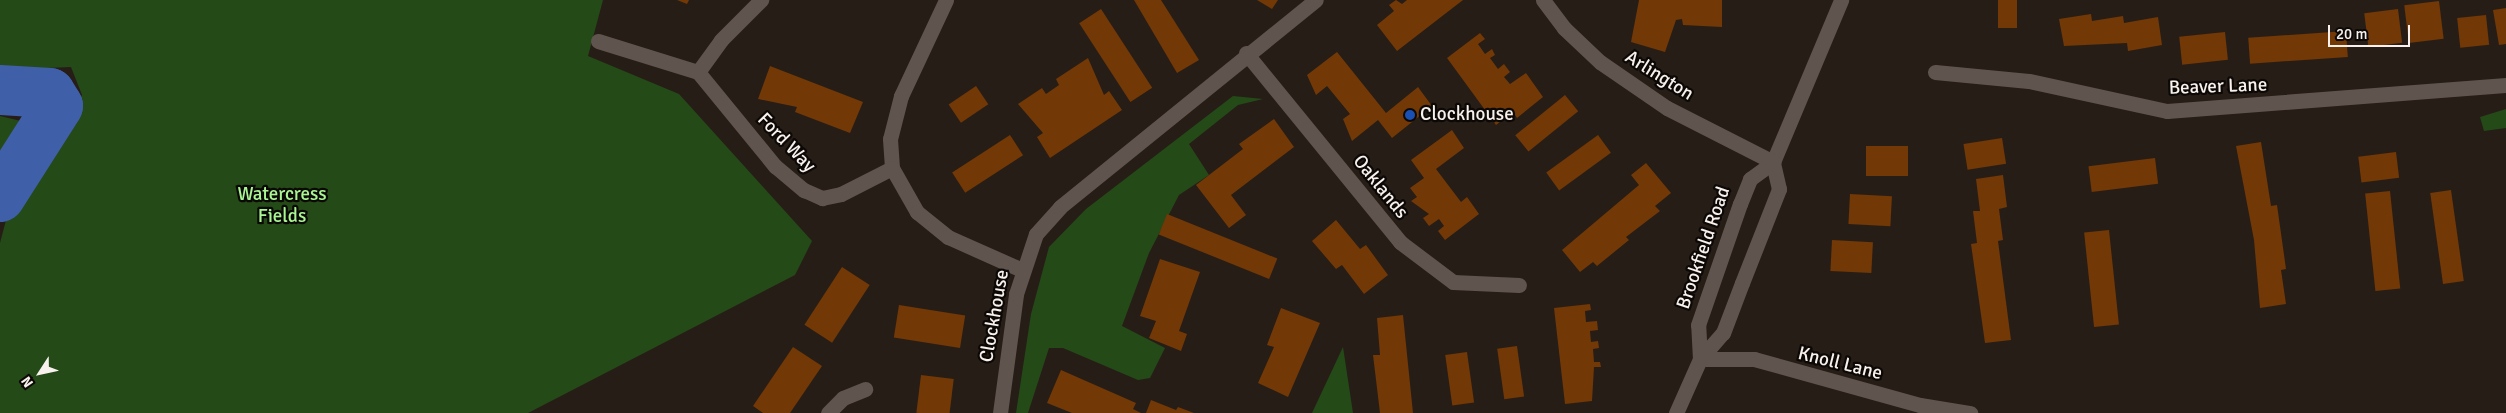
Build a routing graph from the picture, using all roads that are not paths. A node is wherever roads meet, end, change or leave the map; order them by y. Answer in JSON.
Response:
{"nodes":[{"id":1,"x":761,"y":0,"type":"edge"},
{"id":2,"x":946,"y":0,"type":"edge"},
{"id":3,"x":1316,"y":0,"type":"edge"},
{"id":4,"x":1543,"y":0,"type":"edge"},
{"id":5,"x":1841,"y":0,"type":"edge"},
{"id":6,"x":598,"y":41,"type":"dead end"},
{"id":7,"x":1246,"y":54,"type":"junction"},
{"id":8,"x":698,"y":72,"type":"junction"},
{"id":9,"x":1934,"y":72,"type":"dead end"},
{"id":10,"x":2506,"y":85,"type":"edge"},
{"id":11,"x":1773,"y":162,"type":"junction"},
{"id":12,"x":892,"y":168,"type":"junction"},
{"id":13,"x":1022,"y":270,"type":"junction"},
{"id":14,"x":1519,"y":285,"type":"dead end"},
{"id":15,"x":1700,"y":359,"type":"junction"},
{"id":16,"x":864,"y":389,"type":"dead end"},
{"id":17,"x":828,"y":413,"type":"edge"},
{"id":18,"x":1000,"y":413,"type":"edge"},
{"id":19,"x":1676,"y":413,"type":"edge"},
{"id":20,"x":1970,"y":413,"type":"edge"}],
"edges":[{"from":1,"to":8,"type":"street"},
{"from":2,"to":12,"type":"street"},
{"from":3,"to":7,"type":"street","name":"Clockhouse"},
{"from":4,"to":11,"type":"street","name":"Arlington"},
{"from":5,"to":11,"type":"street"},
{"from":6,"to":8,"type":"street"},
{"from":7,"to":13,"type":"street","name":"Clockhouse"},
{"from":7,"to":14,"type":"street","name":"Oaklands"},
{"from":8,"to":12,"type":"street","name":"Ford Way"},
{"from":9,"to":10,"type":"street","name":"Beaver Lane"},
{"from":11,"to":15,"type":"street","name":"Brookfield Road"},
{"from":11,"to":15,"type":"street","name":"Brookfield Road"},
{"from":12,"to":13,"type":"street"},
{"from":13,"to":18,"type":"street","name":"Clockhouse"},
{"from":15,"to":19,"type":"street","name":"Brookfield Road"},
{"from":15,"to":20,"type":"street","name":"Knoll Lane"},
{"from":16,"to":17,"type":"street"}]}
